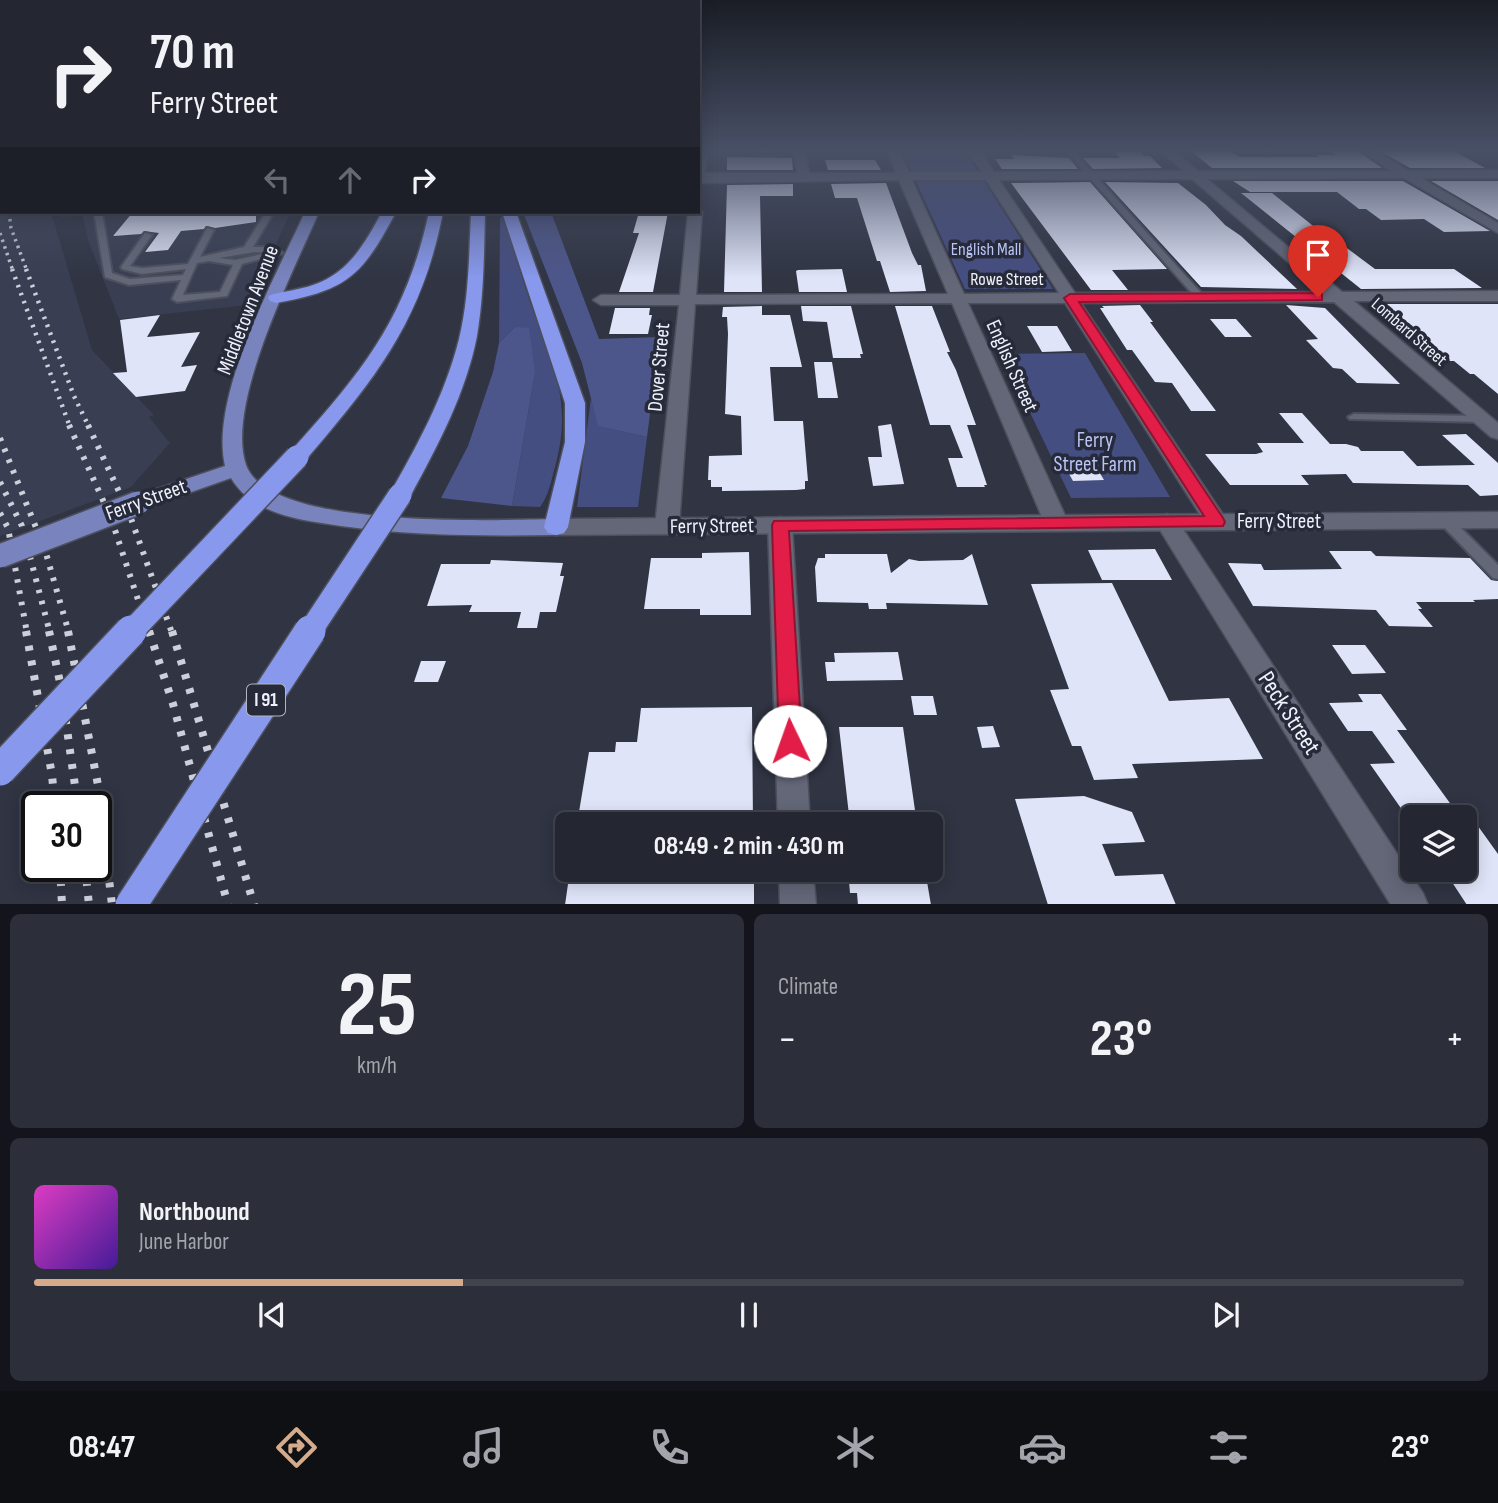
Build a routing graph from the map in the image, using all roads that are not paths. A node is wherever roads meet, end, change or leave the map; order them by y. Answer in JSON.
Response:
{"nodes":[{"id":1,"x":912,"y":193,"type":"edge"},
{"id":2,"x":1002,"y":193,"type":"edge"},
{"id":3,"x":1107,"y":193,"type":"edge"},
{"id":4,"x":1216,"y":193,"type":"edge"},
{"id":5,"x":1438,"y":193,"type":"edge"},
{"id":6,"x":99,"y":214,"type":"edge"},
{"id":7,"x":269,"y":214,"type":"edge"},
{"id":8,"x":311,"y":214,"type":"edge"},
{"id":9,"x":388,"y":214,"type":"edge"},
{"id":10,"x":436,"y":214,"type":"edge"},
{"id":11,"x":478,"y":214,"type":"edge"},
{"id":12,"x":510,"y":214,"type":"edge"},
{"id":13,"x":695,"y":214,"type":"edge"},
{"id":14,"x":1498,"y":229,"type":"edge"},
{"id":15,"x":211,"y":230,"type":"dead end"},
{"id":16,"x":148,"y":235,"type":"dead end"},
{"id":17,"x":247,"y":250,"type":"junction"},
{"id":18,"x":295,"y":251,"type":"junction"},
{"id":19,"x":275,"y":253,"type":"junction"},
{"id":20,"x":212,"y":259,"type":"junction"},
{"id":21,"x":239,"y":261,"type":"junction"},
{"id":22,"x":193,"y":263,"type":"junction"},
{"id":23,"x":186,"y":277,"type":"junction"},
{"id":24,"x":1498,"y":296,"type":"edge"},
{"id":25,"x":1200,"y":297,"type":"junction"},
{"id":26,"x":1338,"y":297,"type":"junction"},
{"id":27,"x":276,"y":298,"type":"junction"},
{"id":28,"x":1070,"y":298,"type":"junction"},
{"id":29,"x":958,"y":299,"type":"junction"},
{"id":30,"x":601,"y":300,"type":"dead end"},
{"id":31,"x":687,"y":300,"type":"junction"},
{"id":32,"x":1354,"y":416,"type":"dead end"},
{"id":33,"x":1482,"y":419,"type":"junction"},
{"id":34,"x":1498,"y":433,"type":"edge"},
{"id":35,"x":237,"y":469,"type":"junction"},
{"id":36,"x":1445,"y":520,"type":"junction"},
{"id":37,"x":1498,"y":520,"type":"edge"},
{"id":38,"x":1167,"y":522,"type":"junction"},
{"id":39,"x":1216,"y":522,"type":"junction"},
{"id":40,"x":1056,"y":523,"type":"junction"},
{"id":41,"x":780,"y":525,"type":"junction"},
{"id":42,"x":667,"y":526,"type":"junction"},
{"id":43,"x":556,"y":527,"type":"junction"},
{"id":44,"x":0,"y":556,"type":"edge"},
{"id":45,"x":1494,"y":570,"type":"edge"},
{"id":46,"x":0,"y":770,"type":"edge"},
{"id":47,"x":793,"y":812,"type":"edge"},
{"id":48,"x":797,"y":882,"type":"edge"},
{"id":49,"x":132,"y":904,"type":"edge"},
{"id":50,"x":798,"y":904,"type":"edge"},
{"id":51,"x":1410,"y":904,"type":"edge"}],
"edges":[{"from":1,"to":29,"type":"street","name":"English Street"},
{"from":2,"to":28,"type":"street"},
{"from":3,"to":25,"type":"lane"},
{"from":4,"to":26,"type":"street","name":"Lombard Street"},
{"from":5,"to":14,"type":"street"},
{"from":6,"to":23,"type":"lane"},
{"from":7,"to":17,"type":"lane"},
{"from":8,"to":18,"type":"main road","name":"Middletown Avenue"},
{"from":9,"to":27,"type":"highway"},
{"from":10,"to":46,"type":"highway","bridge":true},
{"from":11,"to":49,"type":"highway","number":"I 91","bridge":true},
{"from":12,"to":43,"type":"highway"},
{"from":13,"to":31,"type":"street","name":"Dover Street"},
{"from":15,"to":22,"type":"lane"},
{"from":16,"to":22,"type":"lane"},
{"from":17,"to":19,"type":"lane"},
{"from":17,"to":20,"type":"lane"},
{"from":18,"to":19,"type":"lane"},
{"from":18,"to":27,"type":"main road","name":"Middletown Avenue"},
{"from":19,"to":21,"type":"lane"},
{"from":20,"to":21,"type":"lane"},
{"from":20,"to":22,"type":"lane"},
{"from":21,"to":23,"type":"lane"},
{"from":22,"to":23,"type":"lane"},
{"from":24,"to":26,"type":"street","name":"Rowe Street"},
{"from":25,"to":26,"type":"street","name":"Rowe Street"},
{"from":25,"to":28,"type":"street","name":"Rowe Street"},
{"from":26,"to":33,"type":"street","name":"Lombard Street"},
{"from":27,"to":35,"type":"main road","name":"Middletown Avenue"},
{"from":28,"to":29,"type":"street","name":"Rowe Street"},
{"from":28,"to":39,"type":"street"},
{"from":29,"to":31,"type":"street","name":"Rowe Street"},
{"from":29,"to":40,"type":"street","name":"English Street"},
{"from":30,"to":31,"type":"street","name":"Rowe Street"},
{"from":31,"to":42,"type":"street","name":"Dover Street"},
{"from":32,"to":33,"type":"lane"},
{"from":33,"to":34,"type":"street","name":"Lombard Street"},
{"from":35,"to":43,"type":"main road","name":"Ferry Street"},
{"from":35,"to":44,"type":"main road","name":"Ferry Street","bridge":true},
{"from":36,"to":37,"type":"street","name":"Ferry Street"},
{"from":36,"to":39,"type":"street","name":"Ferry Street"},
{"from":36,"to":45,"type":"lane"},
{"from":38,"to":39,"type":"street","name":"Ferry Street"},
{"from":38,"to":40,"type":"street","name":"Ferry Street"},
{"from":38,"to":51,"type":"street","name":"Peck Street"},
{"from":40,"to":41,"type":"street","name":"Ferry Street"},
{"from":41,"to":42,"type":"street","name":"Ferry Street"},
{"from":41,"to":47,"type":"street"},
{"from":42,"to":43,"type":"street","name":"Ferry Street"},
{"from":48,"to":50,"type":"street"}]}
